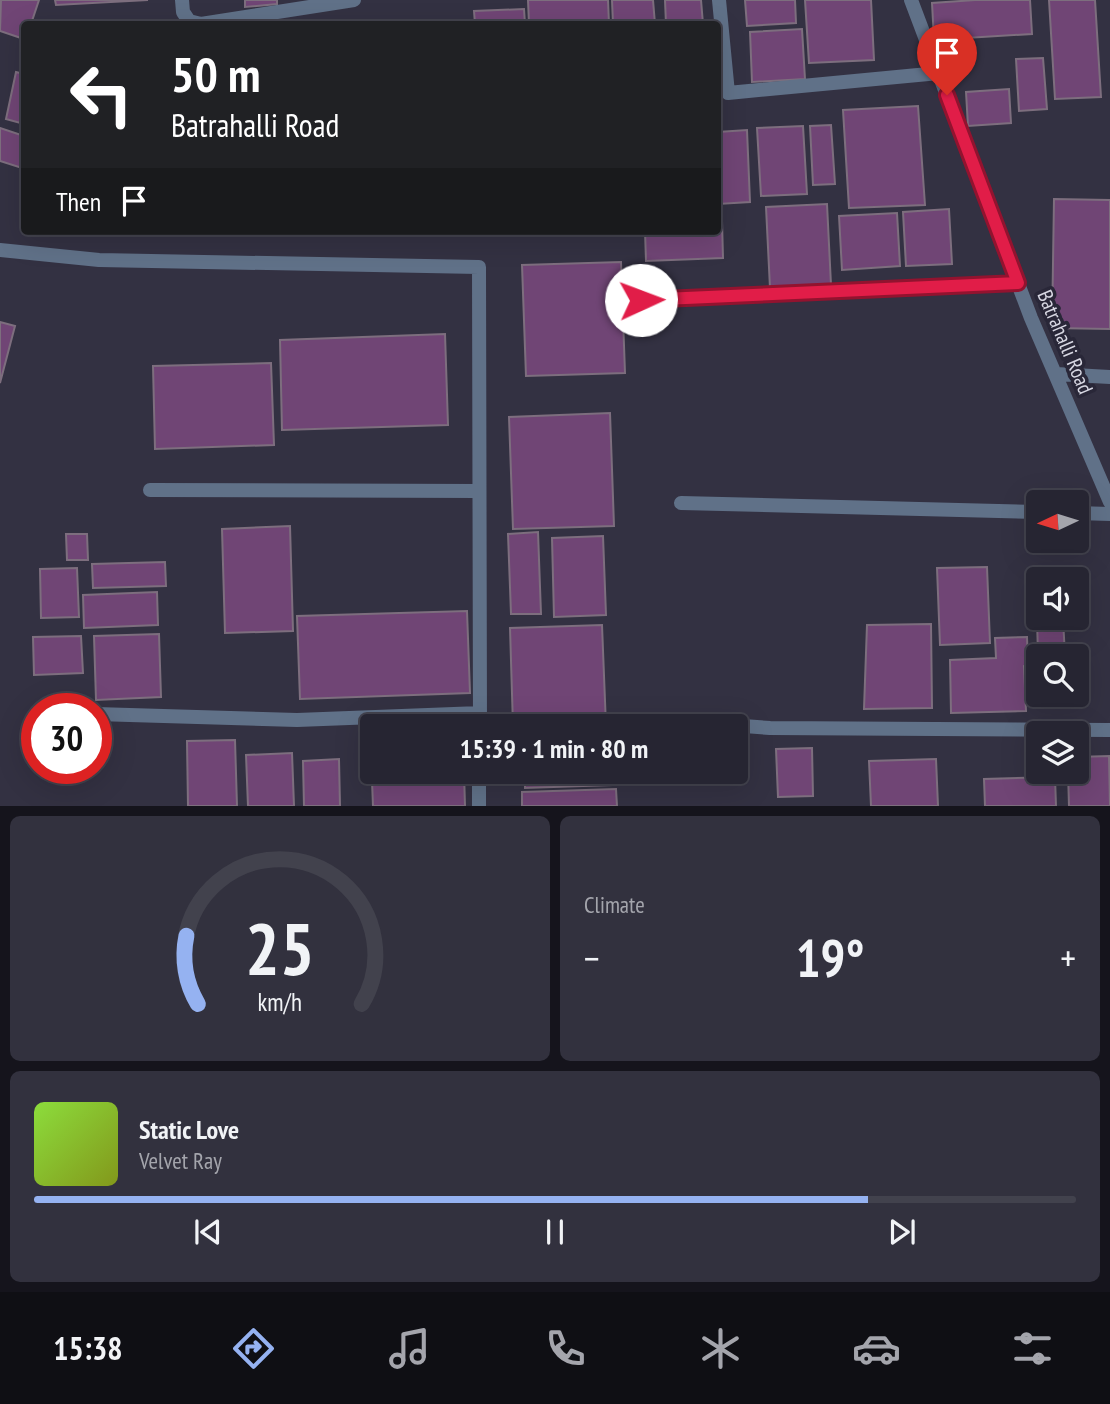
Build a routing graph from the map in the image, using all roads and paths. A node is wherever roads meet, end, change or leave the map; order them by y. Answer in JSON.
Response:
{"nodes":[{"id":1,"x":182,"y":0,"type":"edge"},
{"id":2,"x":354,"y":0,"type":"edge"},
{"id":3,"x":719,"y":0,"type":"edge"},
{"id":4,"x":911,"y":0,"type":"edge"},
{"id":5,"x":189,"y":21,"type":"edge"},
{"id":6,"x":220,"y":21,"type":"edge"},
{"id":7,"x":939,"y":74,"type":"junction"},
{"id":8,"x":0,"y":250,"type":"edge"},
{"id":9,"x":1018,"y":283,"type":"junction"},
{"id":10,"x":641,"y":300,"type":"dead end"},
{"id":11,"x":1056,"y":374,"type":"junction"},
{"id":12,"x":1110,"y":377,"type":"edge"},
{"id":13,"x":150,"y":491,"type":"dead end"},
{"id":14,"x":479,"y":491,"type":"junction"},
{"id":15,"x":1110,"y":502,"type":"edge"},
{"id":16,"x":681,"y":503,"type":"dead end"},
{"id":17,"x":1026,"y":512,"type":"edge"},
{"id":18,"x":1089,"y":513,"type":"edge"},
{"id":19,"x":1110,"y":514,"type":"edge"},
{"id":20,"x":112,"y":714,"type":"edge"},
{"id":21,"x":480,"y":714,"type":"edge"},
{"id":22,"x":360,"y":720,"type":"edge"},
{"id":23,"x":748,"y":726,"type":"edge"},
{"id":24,"x":1110,"y":730,"type":"edge"},
{"id":25,"x":480,"y":784,"type":"edge"},
{"id":26,"x":479,"y":806,"type":"edge"}],
"edges":[{"from":1,"to":5,"type":"street"},
{"from":2,"to":6,"type":"street"},
{"from":3,"to":7,"type":"street"},
{"from":4,"to":7,"type":"street","name":"Batrahalli Road"},
{"from":7,"to":9,"type":"street","name":"Batrahalli Road"},
{"from":8,"to":14,"type":"street"},
{"from":9,"to":10,"type":"street"},
{"from":9,"to":11,"type":"street","name":"Batrahalli Road"},
{"from":11,"to":12,"type":"street"},
{"from":11,"to":15,"type":"street","name":"Batrahalli Road"},
{"from":13,"to":14,"type":"street"},
{"from":14,"to":21,"type":"street"},
{"from":16,"to":17,"type":"street"},
{"from":18,"to":19,"type":"street"},
{"from":20,"to":22,"type":"street"},
{"from":23,"to":24,"type":"street"},
{"from":25,"to":26,"type":"street"}]}
